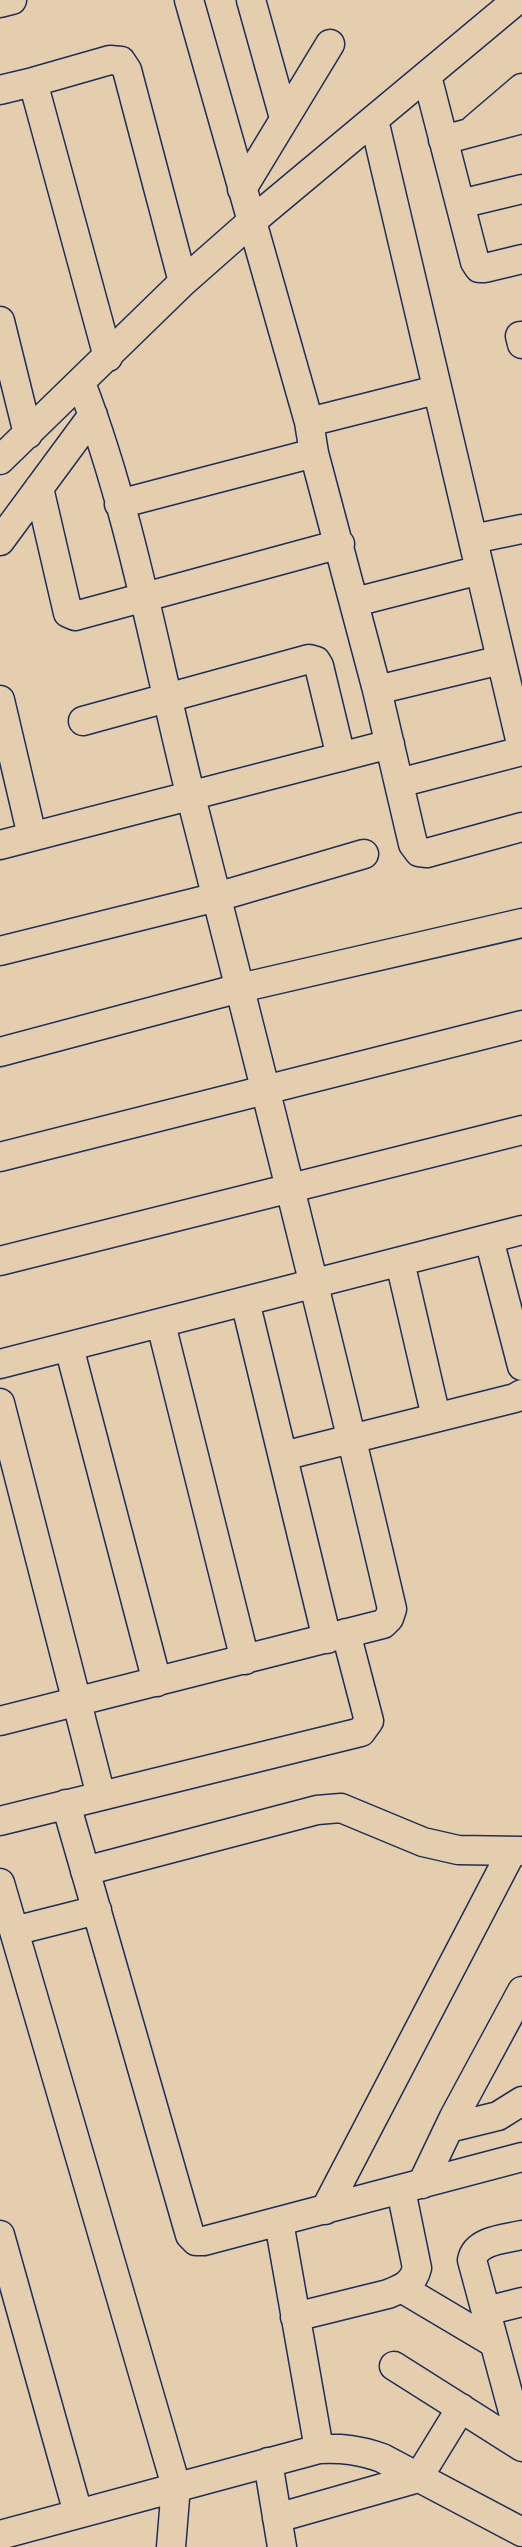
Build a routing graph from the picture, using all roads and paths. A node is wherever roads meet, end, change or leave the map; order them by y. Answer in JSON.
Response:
{"nodes":[{"id":1,"x":12,"y":0,"type":"edge"},
{"id":2,"x":189,"y":0,"type":"edge"},
{"id":3,"x":251,"y":0,"type":"edge"},
{"id":4,"x":517,"y":0,"type":"edge"},
{"id":5,"x":0,"y":3,"type":"edge"},
{"id":6,"x":330,"y":44,"type":"dead end"},
{"id":7,"x":427,"y":76,"type":"junction"},
{"id":8,"x":33,"y":82,"type":"junction"},
{"id":9,"x":522,"y":88,"type":"edge"},
{"id":10,"x":0,"y":90,"type":"edge"},
{"id":11,"x":284,"y":118,"type":"junction"},
{"id":12,"x":522,"y":119,"type":"edge"},
{"id":13,"x":374,"y":120,"type":"junction"},
{"id":14,"x":470,"y":133,"type":"junction"},
{"id":15,"x":443,"y":140,"type":"junction"},
{"id":16,"x":522,"y":188,"type":"edge"},
{"id":17,"x":242,"y":189,"type":"junction"},
{"id":18,"x":460,"y":204,"type":"junction"},
{"id":19,"x":251,"y":222,"type":"junction"},
{"id":20,"x":522,"y":259,"type":"edge"},
{"id":21,"x":183,"y":282,"type":"junction"},
{"id":22,"x":0,"y":321,"type":"edge"},
{"id":23,"x":108,"y":357,"type":"junction"},
{"id":24,"x":81,"y":383,"type":"junction"},
{"id":25,"x":436,"y":390,"type":"junction"},
{"id":26,"x":93,"y":415,"type":"junction"},
{"id":27,"x":309,"y":422,"type":"junction"},
{"id":28,"x":28,"y":434,"type":"junction"},
{"id":29,"x":314,"y":452,"type":"junction"},
{"id":30,"x":0,"y":460,"type":"edge"},
{"id":31,"x":39,"y":488,"type":"junction"},
{"id":32,"x":119,"y":504,"type":"junction"},
{"id":33,"x":522,"y":528,"type":"edge"},
{"id":34,"x":473,"y":539,"type":"junction"},
{"id":35,"x":0,"y":541,"type":"edge"},
{"id":36,"x":340,"y":544,"type":"junction"},
{"id":37,"x":480,"y":570,"type":"junction"},
{"id":38,"x":144,"y":600,"type":"junction"},
{"id":39,"x":355,"y":602,"type":"junction"},
{"id":40,"x":501,"y":660,"type":"junction"},
{"id":41,"x":377,"y":690,"type":"junction"},
{"id":42,"x":168,"y":697,"type":"junction"},
{"id":43,"x":0,"y":700,"type":"edge"},
{"id":44,"x":83,"y":721,"type":"dead end"},
{"id":45,"x":390,"y":744,"type":"junction"},
{"id":46,"x":522,"y":749,"type":"edge"},
{"id":47,"x":341,"y":757,"type":"junction"},
{"id":48,"x":399,"y":783,"type":"junction"},
{"id":49,"x":191,"y":797,"type":"junction"},
{"id":50,"x":522,"y":827,"type":"edge"},
{"id":51,"x":32,"y":836,"type":"junction"},
{"id":52,"x":0,"y":845,"type":"edge"},
{"id":53,"x":364,"y":854,"type":"dead end"},
{"id":54,"x":217,"y":897,"type":"junction"},
{"id":55,"x":522,"y":923,"type":"edge"},
{"id":56,"x":0,"y":951,"type":"edge"},
{"id":57,"x":240,"y":988,"type":"junction"},
{"id":58,"x":522,"y":1025,"type":"edge"},
{"id":59,"x":0,"y":1052,"type":"edge"},
{"id":60,"x":264,"y":1090,"type":"junction"},
{"id":61,"x":522,"y":1130,"type":"edge"},
{"id":62,"x":0,"y":1157,"type":"edge"},
{"id":63,"x":288,"y":1188,"type":"junction"},
{"id":64,"x":522,"y":1230,"type":"edge"},
{"id":65,"x":489,"y":1239,"type":"junction"},
{"id":66,"x":0,"y":1261,"type":"edge"},
{"id":67,"x":400,"y":1262,"type":"junction"},
{"id":68,"x":313,"y":1283,"type":"junction"},
{"id":69,"x":245,"y":1301,"type":"junction"},
{"id":70,"x":517,"y":1323,"type":"edge"},
{"id":71,"x":161,"y":1324,"type":"junction"},
{"id":72,"x":69,"y":1347,"type":"junction"},
{"id":73,"x":0,"y":1364,"type":"edge"},
{"id":74,"x":522,"y":1366,"type":"edge"},
{"id":75,"x":522,"y":1394,"type":"edge"},
{"id":76,"x":0,"y":1403,"type":"edge"},
{"id":77,"x":436,"y":1417,"type":"junction"},
{"id":78,"x":352,"y":1438,"type":"junction"},
{"id":79,"x":283,"y":1456,"type":"junction"},
{"id":80,"x":337,"y":1636,"type":"junction"},
{"id":81,"x":245,"y":1660,"type":"junction"},
{"id":82,"x":157,"y":1682,"type":"junction"},
{"id":83,"x":76,"y":1702,"type":"junction"},
{"id":84,"x":0,"y":1721,"type":"edge"},
{"id":85,"x":101,"y":1796,"type":"junction"},
{"id":86,"x":66,"y":1804,"type":"junction"},
{"id":87,"x":0,"y":1822,"type":"edge"},
{"id":88,"x":517,"y":1851,"type":"edge"},
{"id":89,"x":86,"y":1871,"type":"junction"},
{"id":90,"x":0,"y":1883,"type":"edge"},
{"id":91,"x":97,"y":1910,"type":"junction"},
{"id":92,"x":14,"y":1931,"type":"junction"},
{"id":93,"x":522,"y":1991,"type":"edge"},
{"id":94,"x":522,"y":2101,"type":"edge"},
{"id":95,"x":449,"y":2128,"type":"junction"},
{"id":96,"x":522,"y":2157,"type":"edge"},
{"id":97,"x":411,"y":2187,"type":"junction"},
{"id":98,"x":325,"y":2210,"type":"junction"},
{"id":99,"x":279,"y":2222,"type":"junction"},
{"id":100,"x":522,"y":2235,"type":"edge"},
{"id":101,"x":2,"y":2249,"type":"edge"},
{"id":102,"x":403,"y":2288,"type":"junction"},
{"id":103,"x":522,"y":2302,"type":"edge"},
{"id":104,"x":486,"y":2311,"type":"junction"},
{"id":105,"x":295,"y":2317,"type":"junction"},
{"id":106,"x":494,"y":2343,"type":"junction"},
{"id":107,"x":394,"y":2366,"type":"dead end"},
{"id":108,"x":513,"y":2375,"type":"edge"},
{"id":109,"x":461,"y":2408,"type":"junction"},
{"id":110,"x":522,"y":2446,"type":"edge"},
{"id":111,"x":319,"y":2449,"type":"junction"},
{"id":112,"x":268,"y":2462,"type":"junction"},
{"id":113,"x":418,"y":2478,"type":"junction"},
{"id":114,"x":176,"y":2486,"type":"junction"},
{"id":115,"x":78,"y":2514,"type":"junction"},
{"id":116,"x":277,"y":2518,"type":"junction"},
{"id":117,"x":522,"y":2532,"type":"edge"},
{"id":118,"x":0,"y":2535,"type":"edge"},
{"id":119,"x":522,"y":2541,"type":"edge"},
{"id":120,"x":172,"y":2547,"type":"edge"},
{"id":121,"x":282,"y":2547,"type":"edge"},
{"id":122,"x":502,"y":2547,"type":"edge"}],
"edges":[{"from":1,"to":5,"type":"street"},
{"from":2,"to":17,"type":"street"},
{"from":3,"to":11,"type":"street"},
{"from":4,"to":7,"type":"street"},
{"from":6,"to":11,"type":"street"},
{"from":7,"to":13,"type":"street"},
{"from":7,"to":15,"type":"street"},
{"from":8,"to":10,"type":"street"},
{"from":8,"to":21,"type":"street"},
{"from":8,"to":23,"type":"street"},
{"from":9,"to":14,"type":"street"},
{"from":11,"to":17,"type":"street"},
{"from":12,"to":14,"type":"street"},
{"from":13,"to":19,"type":"street"},
{"from":13,"to":25,"type":"street"},
{"from":14,"to":15,"type":"street"},
{"from":15,"to":18,"type":"street"},
{"from":16,"to":18,"type":"street"},
{"from":17,"to":19,"type":"street"},
{"from":18,"to":20,"type":"street"},
{"from":19,"to":21,"type":"street"},
{"from":19,"to":27,"type":"street"},
{"from":21,"to":23,"type":"street"},
{"from":22,"to":28,"type":"street"},
{"from":23,"to":24,"type":"street"},
{"from":24,"to":26,"type":"street"},
{"from":24,"to":28,"type":"street"},
{"from":25,"to":27,"type":"street"},
{"from":25,"to":34,"type":"street"},
{"from":26,"to":31,"type":"street"},
{"from":26,"to":32,"type":"street"},
{"from":27,"to":29,"type":"street"},
{"from":28,"to":30,"type":"street"},
{"from":29,"to":32,"type":"street"},
{"from":29,"to":36,"type":"street"},
{"from":31,"to":35,"type":"street"},
{"from":31,"to":38,"type":"street"},
{"from":32,"to":38,"type":"street"},
{"from":33,"to":34,"type":"street"},
{"from":34,"to":37,"type":"street"},
{"from":36,"to":38,"type":"street"},
{"from":36,"to":39,"type":"street"},
{"from":37,"to":39,"type":"street"},
{"from":37,"to":40,"type":"street"},
{"from":38,"to":42,"type":"street"},
{"from":39,"to":41,"type":"street"},
{"from":40,"to":41,"type":"street"},
{"from":40,"to":46,"type":"street"},
{"from":41,"to":45,"type":"street"},
{"from":42,"to":44,"type":"street"},
{"from":42,"to":47,"type":"street"},
{"from":42,"to":49,"type":"street"},
{"from":43,"to":51,"type":"street"},
{"from":45,"to":47,"type":"street"},
{"from":45,"to":48,"type":"street"},
{"from":46,"to":48,"type":"street"},
{"from":47,"to":49,"type":"street"},
{"from":48,"to":50,"type":"street"},
{"from":49,"to":51,"type":"street"},
{"from":49,"to":54,"type":"street"},
{"from":51,"to":52,"type":"street"},
{"from":53,"to":54,"type":"street"},
{"from":54,"to":56,"type":"street"},
{"from":54,"to":57,"type":"street"},
{"from":55,"to":57,"type":"street"},
{"from":57,"to":59,"type":"street"},
{"from":57,"to":60,"type":"street"},
{"from":58,"to":60,"type":"street"},
{"from":60,"to":62,"type":"street"},
{"from":60,"to":63,"type":"street"},
{"from":61,"to":63,"type":"street"},
{"from":63,"to":66,"type":"street"},
{"from":63,"to":68,"type":"street"},
{"from":64,"to":65,"type":"street"},
{"from":65,"to":67,"type":"street"},
{"from":65,"to":70,"type":"street"},
{"from":67,"to":68,"type":"street"},
{"from":67,"to":77,"type":"street"},
{"from":68,"to":69,"type":"street"},
{"from":68,"to":78,"type":"street"},
{"from":69,"to":71,"type":"street"},
{"from":69,"to":79,"type":"street"},
{"from":70,"to":74,"type":"street"},
{"from":71,"to":72,"type":"street"},
{"from":71,"to":81,"type":"street"},
{"from":72,"to":73,"type":"street"},
{"from":72,"to":82,"type":"street"},
{"from":75,"to":77,"type":"street"},
{"from":76,"to":83,"type":"street"},
{"from":77,"to":78,"type":"street"},
{"from":78,"to":79,"type":"street"},
{"from":78,"to":80,"type":"street"},
{"from":79,"to":80,"type":"street"},
{"from":80,"to":81,"type":"street"},
{"from":80,"to":85,"type":"street"},
{"from":81,"to":82,"type":"street"},
{"from":82,"to":83,"type":"street"},
{"from":83,"to":84,"type":"street"},
{"from":83,"to":85,"type":"street"},
{"from":85,"to":86,"type":"street"},
{"from":86,"to":87,"type":"street"},
{"from":86,"to":89,"type":"street"},
{"from":88,"to":89,"type":"street"},
{"from":88,"to":98,"type":"street"},
{"from":89,"to":91,"type":"street"},
{"from":90,"to":92,"type":"street"},
{"from":91,"to":92,"type":"street"},
{"from":91,"to":99,"type":"street"},
{"from":92,"to":114,"type":"street"},
{"from":93,"to":95,"type":"street"},
{"from":94,"to":95,"type":"street"},
{"from":95,"to":97,"type":"street"},
{"from":96,"to":97,"type":"street"},
{"from":97,"to":98,"type":"street"},
{"from":97,"to":102,"type":"street"},
{"from":98,"to":99,"type":"street"},
{"from":99,"to":105,"type":"street"},
{"from":100,"to":104,"type":"street"},
{"from":101,"to":115,"type":"street"},
{"from":102,"to":105,"type":"street"},
{"from":102,"to":106,"type":"street"},
{"from":103,"to":104,"type":"street"},
{"from":104,"to":106,"type":"street"},
{"from":105,"to":111,"type":"street"},
{"from":106,"to":108,"type":"street"},
{"from":107,"to":109,"type":"street"},
{"from":108,"to":110,"type":"street"},
{"from":109,"to":110,"type":"street"},
{"from":109,"to":113,"type":"street"},
{"from":111,"to":112,"type":"street"},
{"from":111,"to":113,"type":"street"},
{"from":112,"to":114,"type":"street"},
{"from":112,"to":116,"type":"street"},
{"from":113,"to":116,"type":"street"},
{"from":113,"to":117,"type":"street"},
{"from":114,"to":115,"type":"street"},
{"from":114,"to":120,"type":"street"},
{"from":115,"to":118,"type":"street"},
{"from":116,"to":121,"type":"street"},
{"from":119,"to":122,"type":"street"}]}
